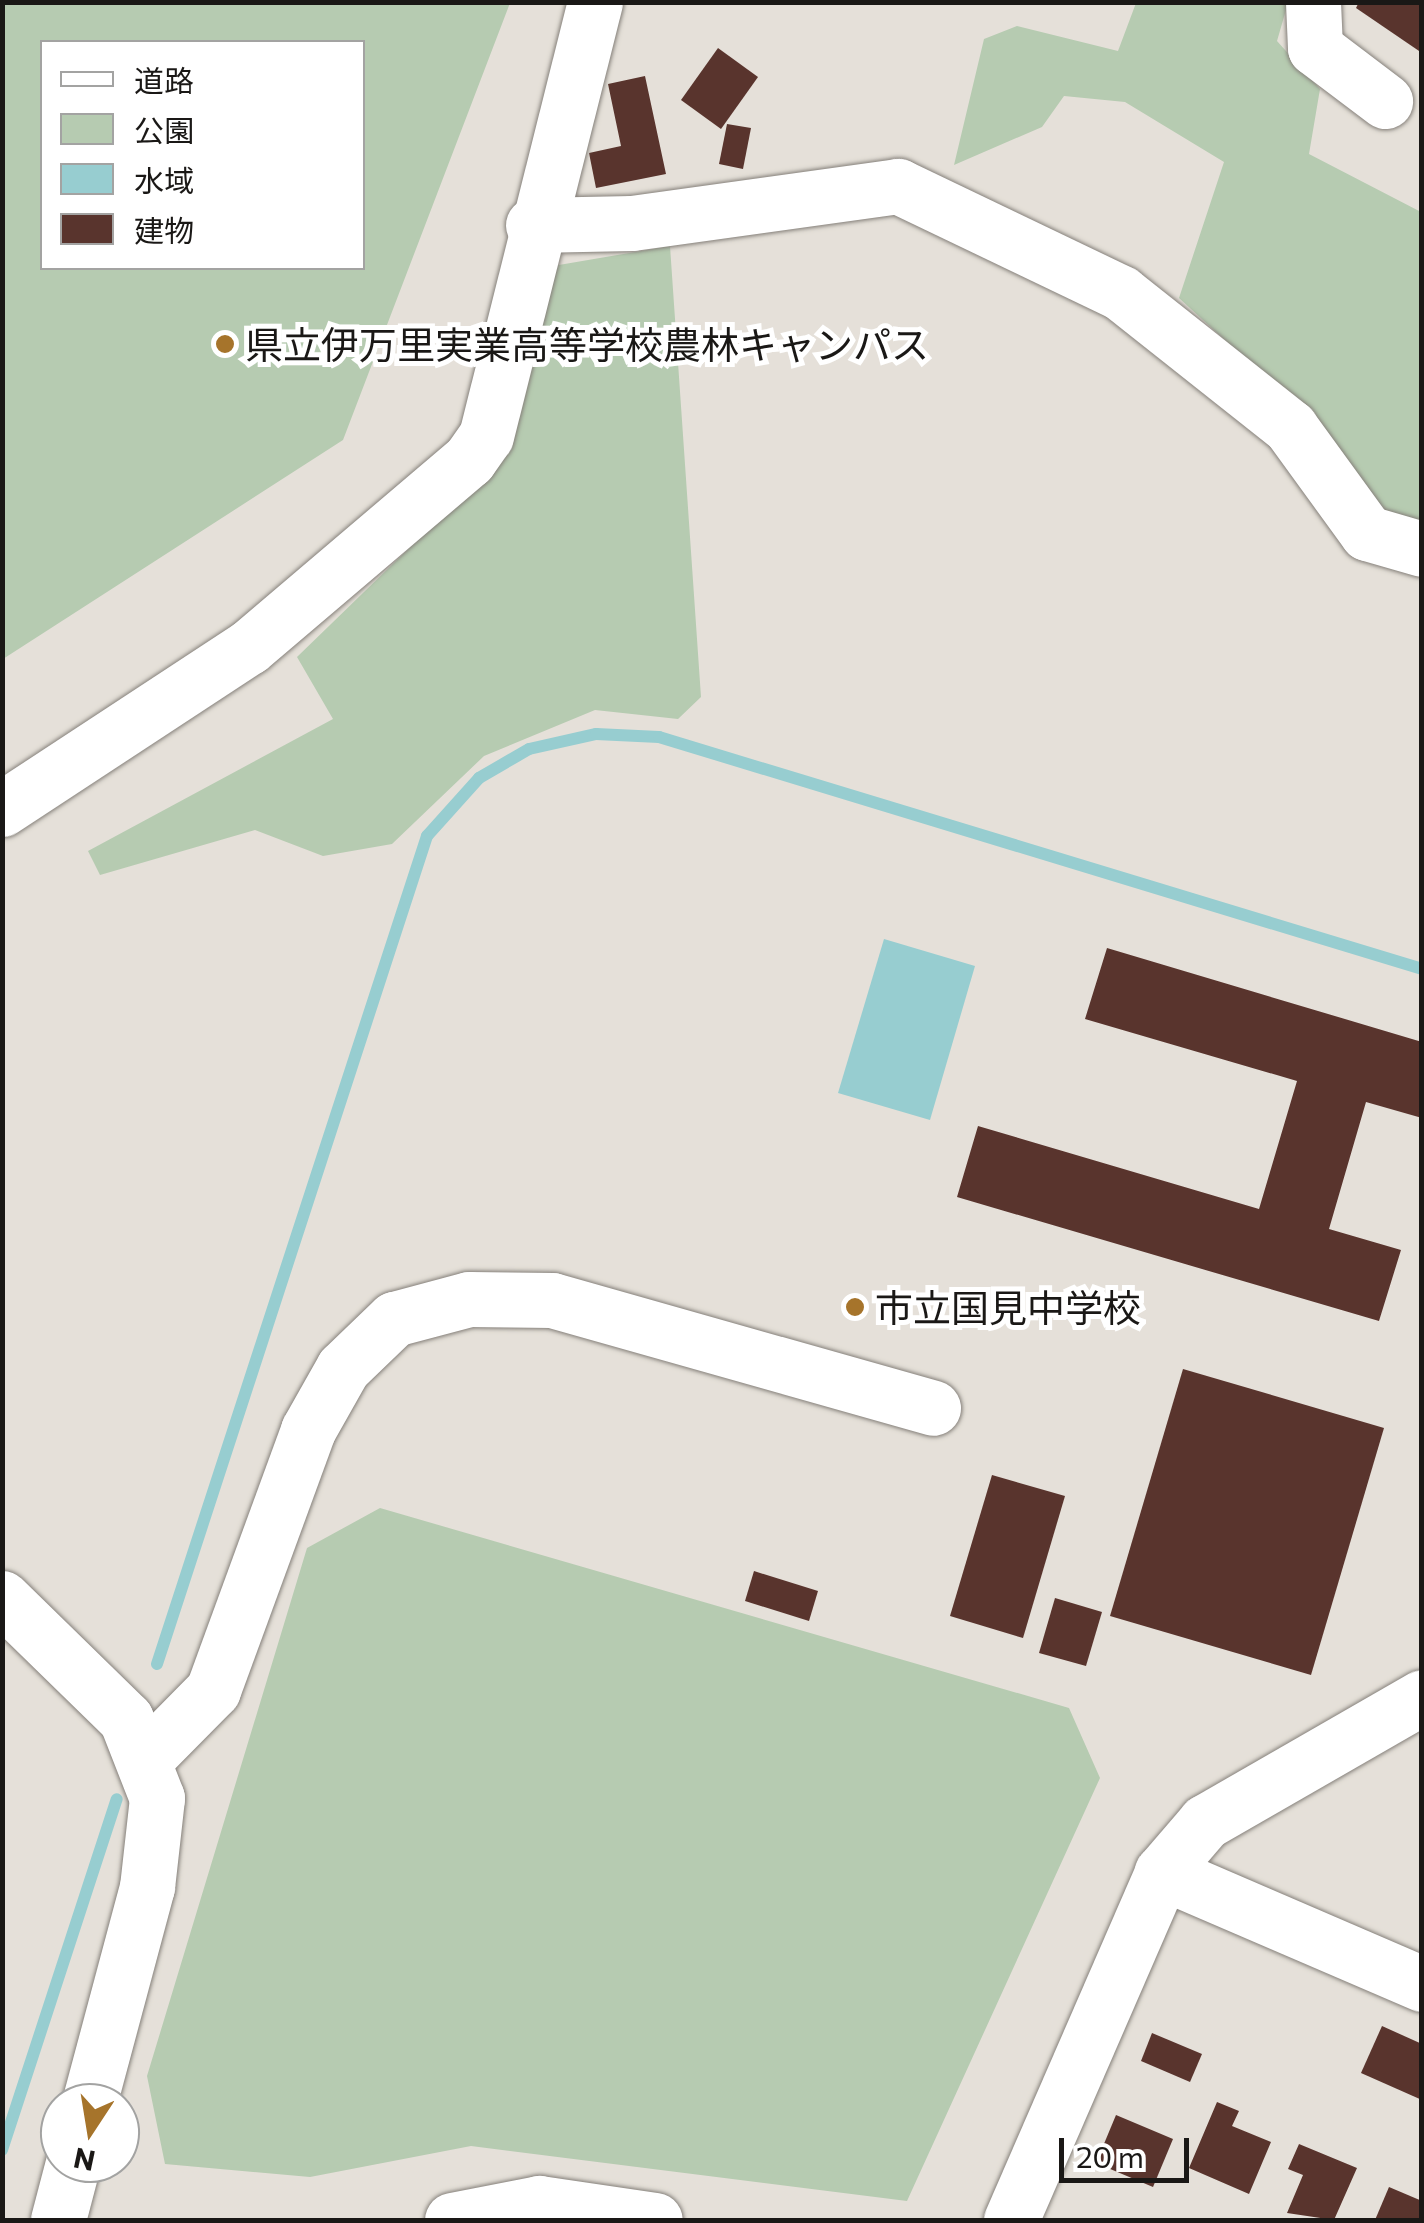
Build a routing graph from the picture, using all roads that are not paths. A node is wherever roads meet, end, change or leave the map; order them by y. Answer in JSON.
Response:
{"nodes":[{"id":1,"x":595,"y":2,"type":"edge"},
{"id":2,"x":1313,"y":2,"type":"edge"},
{"id":3,"x":1386,"y":102,"type":"dead end"},
{"id":4,"x":533,"y":225,"type":"junction"},
{"id":5,"x":1422,"y":549,"type":"edge"},
{"id":6,"x":2,"y":809,"type":"edge"},
{"id":7,"x":933,"y":1408,"type":"dead end"},
{"id":8,"x":2,"y":1598,"type":"edge"},
{"id":9,"x":1422,"y":1697,"type":"edge"},
{"id":10,"x":148,"y":1757,"type":"junction"},
{"id":11,"x":1162,"y":1872,"type":"junction"},
{"id":12,"x":1422,"y":1984,"type":"edge"},
{"id":13,"x":94,"y":2083,"type":"edge"},
{"id":14,"x":68,"y":2183,"type":"edge"},
{"id":15,"x":58,"y":2220,"type":"edge"},
{"id":16,"x":452,"y":2220,"type":"edge"},
{"id":17,"x":655,"y":2220,"type":"edge"},
{"id":18,"x":1011,"y":2220,"type":"edge"}],
"edges":[{"from":1,"to":4,"type":"street"},
{"from":2,"to":3,"type":"street"},
{"from":4,"to":5,"type":"street"},
{"from":4,"to":6,"type":"street"},
{"from":7,"to":10,"type":"street"},
{"from":8,"to":10,"type":"street"},
{"from":9,"to":11,"type":"street"},
{"from":10,"to":13,"type":"street"},
{"from":11,"to":12,"type":"street"},
{"from":11,"to":18,"type":"street"},
{"from":14,"to":15,"type":"street"},
{"from":16,"to":17,"type":"street"}]}
